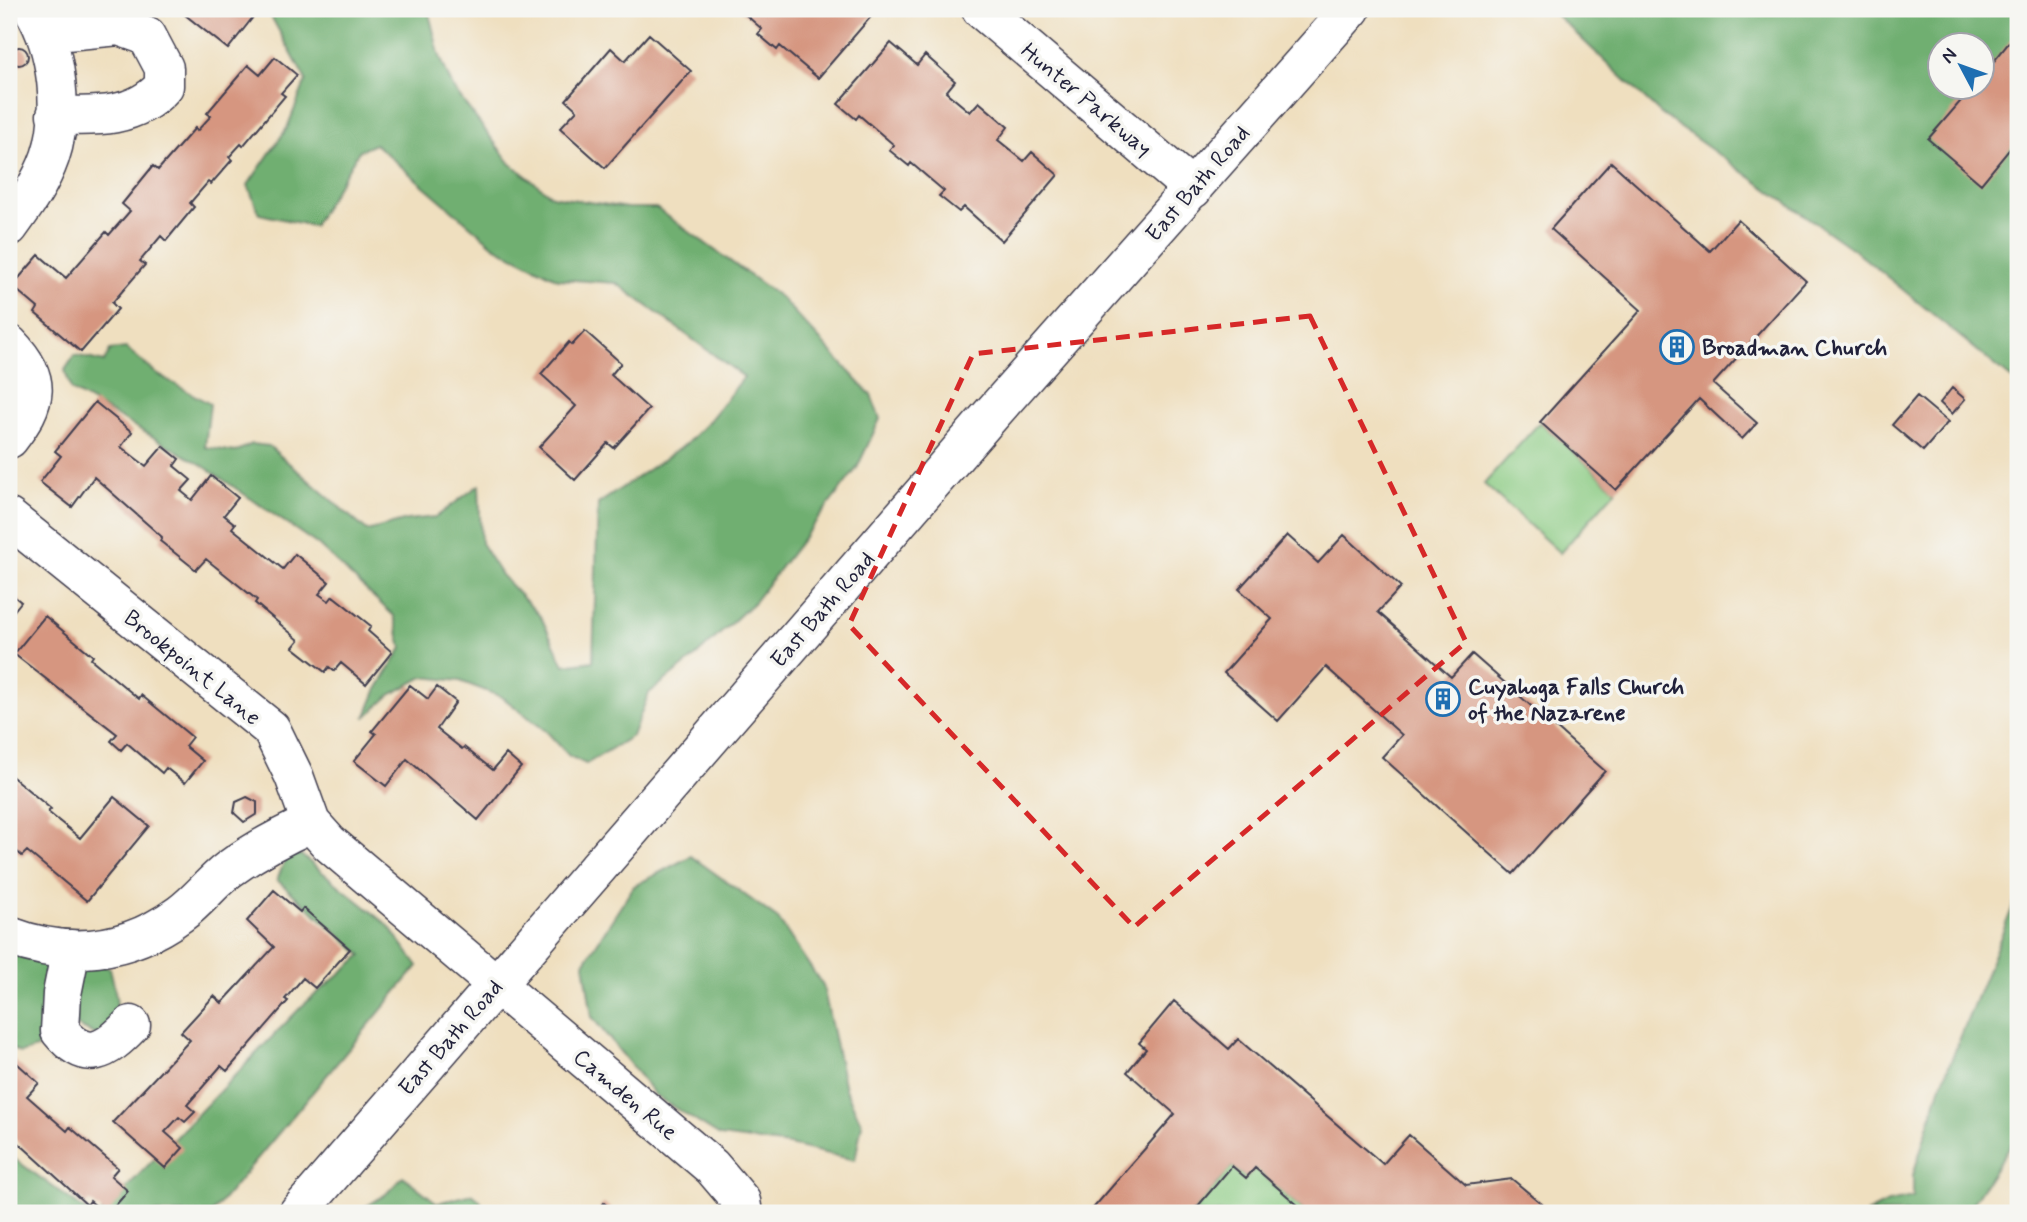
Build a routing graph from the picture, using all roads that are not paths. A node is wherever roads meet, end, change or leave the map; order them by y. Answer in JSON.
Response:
{"nodes":[{"id":1,"x":981,"y":9,"type":"edge"},
{"id":2,"x":1350,"y":9,"type":"edge"},
{"id":3,"x":39,"y":21,"type":"edge"},
{"id":4,"x":56,"y":115,"type":"junction"},
{"id":5,"x":1193,"y":189,"type":"junction"},
{"id":6,"x":9,"y":226,"type":"edge"},
{"id":7,"x":9,"y":344,"type":"edge"},
{"id":8,"x":9,"y":439,"type":"edge"},
{"id":9,"x":9,"y":518,"type":"edge"},
{"id":10,"x":311,"y":822,"type":"junction"},
{"id":11,"x":9,"y":936,"type":"edge"},
{"id":12,"x":71,"y":949,"type":"junction"},
{"id":13,"x":496,"y":984,"type":"junction"},
{"id":14,"x":131,"y":1025,"type":"dead end"},
{"id":15,"x":298,"y":1213,"type":"edge"},
{"id":16,"x":743,"y":1213,"type":"edge"}],
"edges":[{"from":1,"to":5,"type":"street","name":"Hunter Parkway"},
{"from":2,"to":5,"type":"street","name":"East Bath Road"},
{"from":3,"to":4,"type":"street"},
{"from":3,"to":4,"type":"street"},
{"from":4,"to":6,"type":"street"},
{"from":5,"to":13,"type":"street","name":"East Bath Road"},
{"from":7,"to":8,"type":"street"},
{"from":9,"to":10,"type":"street","name":"Brookpoint Lane"},
{"from":10,"to":12,"type":"street"},
{"from":10,"to":13,"type":"street","name":"Brookpoint Lane"},
{"from":11,"to":12,"type":"street"},
{"from":12,"to":14,"type":"street"},
{"from":13,"to":15,"type":"street","name":"East Bath Road"},
{"from":13,"to":16,"type":"street","name":"Camden Rue"}]}
